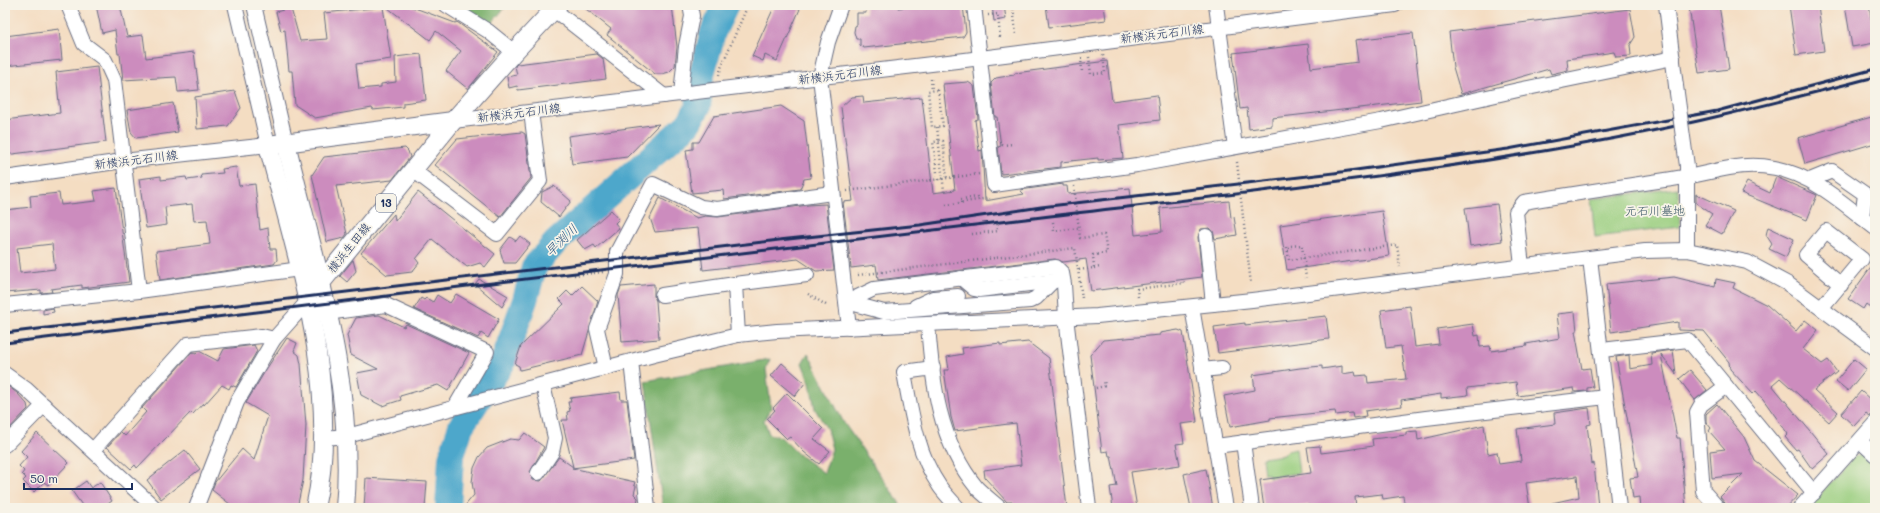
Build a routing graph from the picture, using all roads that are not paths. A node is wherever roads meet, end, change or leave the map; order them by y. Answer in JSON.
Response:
{"nodes":[{"id":1,"x":68,"y":5,"type":"edge"},
{"id":2,"x":235,"y":5,"type":"edge"},
{"id":3,"x":254,"y":5,"type":"edge"},
{"id":4,"x":446,"y":5,"type":"edge"},
{"id":5,"x":690,"y":5,"type":"edge"},
{"id":6,"x":841,"y":5,"type":"edge"},
{"id":7,"x":974,"y":5,"type":"edge"},
{"id":8,"x":1216,"y":5,"type":"edge"},
{"id":9,"x":1395,"y":5,"type":"edge"},
{"id":10,"x":1666,"y":5,"type":"edge"},
{"id":11,"x":556,"y":7,"type":"edge"},
{"id":12,"x":1219,"y":27,"type":"junction"},
{"id":13,"x":514,"y":52,"type":"junction"},
{"id":14,"x":980,"y":57,"type":"junction"},
{"id":15,"x":1673,"y":58,"type":"junction"},
{"id":16,"x":820,"y":77,"type":"junction"},
{"id":17,"x":682,"y":94,"type":"junction"},
{"id":18,"x":664,"y":96,"type":"junction"},
{"id":19,"x":531,"y":112,"type":"junction"},
{"id":20,"x":453,"y":121,"type":"junction"},
{"id":21,"x":277,"y":144,"type":"junction"},
{"id":22,"x":1235,"y":147,"type":"junction"},
{"id":23,"x":123,"y":161,"type":"junction"},
{"id":24,"x":413,"y":170,"type":"junction"},
{"id":25,"x":1687,"y":171,"type":"junction"},
{"id":26,"x":5,"y":178,"type":"edge"},
{"id":27,"x":1810,"y":180,"type":"junction"},
{"id":28,"x":839,"y":192,"type":"junction"},
{"id":29,"x":1862,"y":218,"type":"junction"},
{"id":30,"x":1875,"y":228,"type":"edge"},
{"id":31,"x":1206,"y":236,"type":"dead end"},
{"id":32,"x":1687,"y":250,"type":"junction"},
{"id":33,"x":1590,"y":258,"type":"junction"},
{"id":34,"x":1522,"y":266,"type":"junction"},
{"id":35,"x":300,"y":270,"type":"junction"},
{"id":36,"x":807,"y":275,"type":"dead end"},
{"id":37,"x":1058,"y":283,"type":"junction"},
{"id":38,"x":320,"y":284,"type":"junction"},
{"id":39,"x":735,"y":284,"type":"junction"},
{"id":40,"x":1841,"y":285,"type":"dead end"},
{"id":41,"x":139,"y":291,"type":"junction"},
{"id":42,"x":662,"y":295,"type":"dead end"},
{"id":43,"x":307,"y":302,"type":"junction"},
{"id":44,"x":846,"y":302,"type":"junction"},
{"id":45,"x":1213,"y":304,"type":"junction"},
{"id":46,"x":5,"y":305,"type":"edge"},
{"id":47,"x":1192,"y":307,"type":"junction"},
{"id":48,"x":1822,"y":307,"type":"junction"},
{"id":49,"x":327,"y":313,"type":"junction"},
{"id":50,"x":1066,"y":317,"type":"junction"},
{"id":51,"x":928,"y":324,"type":"junction"},
{"id":52,"x":849,"y":328,"type":"junction"},
{"id":53,"x":738,"y":335,"type":"junction"},
{"id":54,"x":274,"y":339,"type":"junction"},
{"id":55,"x":1875,"y":348,"type":"edge"},
{"id":56,"x":1602,"y":350,"type":"junction"},
{"id":57,"x":631,"y":362,"type":"junction"},
{"id":58,"x":606,"y":368,"type":"junction"},
{"id":59,"x":933,"y":368,"type":"junction"},
{"id":60,"x":1222,"y":368,"type":"dead end"},
{"id":61,"x":1202,"y":370,"type":"junction"},
{"id":62,"x":5,"y":374,"type":"edge"},
{"id":63,"x":543,"y":385,"type":"junction"},
{"id":64,"x":1726,"y":386,"type":"junction"},
{"id":65,"x":1606,"y":397,"type":"junction"},
{"id":66,"x":44,"y":405,"type":"junction"},
{"id":67,"x":456,"y":407,"type":"junction"},
{"id":68,"x":1875,"y":423,"type":"edge"},
{"id":69,"x":347,"y":436,"type":"junction"},
{"id":70,"x":324,"y":438,"type":"junction"},
{"id":71,"x":1860,"y":441,"type":"junction"},
{"id":72,"x":1242,"y":442,"type":"junction"},
{"id":73,"x":5,"y":445,"type":"edge"},
{"id":74,"x":1216,"y":446,"type":"junction"},
{"id":75,"x":93,"y":450,"type":"junction"},
{"id":76,"x":1875,"y":454,"type":"edge"},
{"id":77,"x":538,"y":473,"type":"dead end"},
{"id":78,"x":1814,"y":493,"type":"junction"},
{"id":79,"x":155,"y":508,"type":"edge"},
{"id":80,"x":196,"y":508,"type":"edge"},
{"id":81,"x":314,"y":508,"type":"edge"},
{"id":82,"x":345,"y":508,"type":"edge"},
{"id":83,"x":648,"y":508,"type":"edge"},
{"id":84,"x":958,"y":508,"type":"edge"},
{"id":85,"x":1000,"y":508,"type":"edge"},
{"id":86,"x":1089,"y":508,"type":"edge"},
{"id":87,"x":1226,"y":508,"type":"edge"},
{"id":88,"x":1252,"y":508,"type":"edge"},
{"id":89,"x":1619,"y":508,"type":"edge"},
{"id":90,"x":1718,"y":508,"type":"edge"},
{"id":91,"x":1800,"y":508,"type":"edge"}],
"edges":[{"from":1,"to":23,"type":"street"},
{"from":2,"to":21,"type":"street"},
{"from":3,"to":21,"type":"street"},
{"from":4,"to":13,"type":"street"},
{"from":5,"to":17,"type":"street"},
{"from":6,"to":16,"type":"street"},
{"from":7,"to":14,"type":"street"},
{"from":8,"to":12,"type":"street"},
{"from":9,"to":12,"type":"street","name":"新横浜元石川線"},
{"from":10,"to":15,"type":"street"},
{"from":11,"to":13,"type":"main road","name":"横浜生田線","number":"13"},
{"from":11,"to":18,"type":"street"},
{"from":12,"to":14,"type":"street","name":"新横浜元石川線"},
{"from":12,"to":22,"type":"street"},
{"from":13,"to":20,"type":"main road","name":"横浜生田線","number":"13"},
{"from":14,"to":16,"type":"street","name":"新横浜元石川線"},
{"from":14,"to":22,"type":"street"},
{"from":15,"to":22,"type":"street"},
{"from":15,"to":25,"type":"street","bridge":true},
{"from":16,"to":17,"type":"street","name":"新横浜元石川線"},
{"from":16,"to":28,"type":"street"},
{"from":17,"to":18,"type":"street","name":"新横浜元石川線"},
{"from":18,"to":19,"type":"street","name":"新横浜元石川線"},
{"from":19,"to":20,"type":"street","name":"新横浜元石川線"},
{"from":19,"to":24,"type":"street"},
{"from":20,"to":21,"type":"main road","name":"新横浜元石川線"},
{"from":20,"to":24,"type":"main road","name":"横浜生田線","number":"13"},
{"from":21,"to":23,"type":"street","name":"新横浜元石川線"},
{"from":21,"to":35,"type":"main road"},
{"from":21,"to":38,"type":"main road"},
{"from":23,"to":26,"type":"street","name":"新横浜元石川線"},
{"from":23,"to":41,"type":"street"},
{"from":24,"to":38,"type":"main road","name":"横浜生田線","number":"13"},
{"from":25,"to":27,"type":"street"},
{"from":25,"to":32,"type":"street"},
{"from":25,"to":34,"type":"street"},
{"from":27,"to":29,"type":"street"},
{"from":27,"to":29,"type":"street"},
{"from":28,"to":44,"type":"street"},
{"from":28,"to":58,"type":"street"},
{"from":29,"to":30,"type":"street"},
{"from":31,"to":45,"type":"street"},
{"from":32,"to":33,"type":"street"},
{"from":32,"to":48,"type":"street"},
{"from":33,"to":34,"type":"street"},
{"from":33,"to":56,"type":"street"},
{"from":34,"to":45,"type":"street"},
{"from":35,"to":41,"type":"street"},
{"from":35,"to":43,"type":"main road"},
{"from":36,"to":39,"type":"street"},
{"from":37,"to":44,"type":"street"},
{"from":37,"to":44,"type":"street"},
{"from":37,"to":50,"type":"street"},
{"from":38,"to":49,"type":"main road","name":"横浜生田線"},
{"from":39,"to":42,"type":"street"},
{"from":39,"to":53,"type":"street"},
{"from":40,"to":48,"type":"street"},
{"from":41,"to":46,"type":"street"},
{"from":43,"to":54,"type":"street"},
{"from":43,"to":70,"type":"main road"},
{"from":44,"to":52,"type":"street"},
{"from":45,"to":47,"type":"street"},
{"from":47,"to":50,"type":"street"},
{"from":47,"to":61,"type":"street"},
{"from":48,"to":55,"type":"street"},
{"from":49,"to":67,"type":"street"},
{"from":49,"to":69,"type":"main road","name":"横浜生田線"},
{"from":50,"to":51,"type":"street"},
{"from":50,"to":86,"type":"street"},
{"from":51,"to":52,"type":"street"},
{"from":51,"to":59,"type":"street"},
{"from":52,"to":53,"type":"street"},
{"from":53,"to":57,"type":"street"},
{"from":54,"to":75,"type":"street"},
{"from":54,"to":80,"type":"street"},
{"from":56,"to":64,"type":"street"},
{"from":56,"to":65,"type":"street"},
{"from":57,"to":58,"type":"street"},
{"from":57,"to":83,"type":"street"},
{"from":58,"to":63,"type":"street"},
{"from":59,"to":84,"type":"street"},
{"from":59,"to":85,"type":"street"},
{"from":60,"to":61,"type":"street"},
{"from":61,"to":74,"type":"street"},
{"from":62,"to":66,"type":"street"},
{"from":63,"to":67,"type":"street"},
{"from":63,"to":77,"type":"street"},
{"from":64,"to":78,"type":"street"},
{"from":64,"to":90,"type":"street"},
{"from":65,"to":72,"type":"street"},
{"from":65,"to":89,"type":"street"},
{"from":66,"to":73,"type":"street"},
{"from":66,"to":75,"type":"street"},
{"from":67,"to":69,"type":"street"},
{"from":68,"to":71,"type":"street"},
{"from":69,"to":70,"type":"street"},
{"from":69,"to":82,"type":"main road","name":"横浜生田線"},
{"from":70,"to":81,"type":"main road"},
{"from":71,"to":76,"type":"street"},
{"from":71,"to":78,"type":"street"},
{"from":72,"to":74,"type":"street"},
{"from":72,"to":88,"type":"street"},
{"from":74,"to":87,"type":"street"},
{"from":75,"to":79,"type":"street"},
{"from":78,"to":91,"type":"street"}]}
